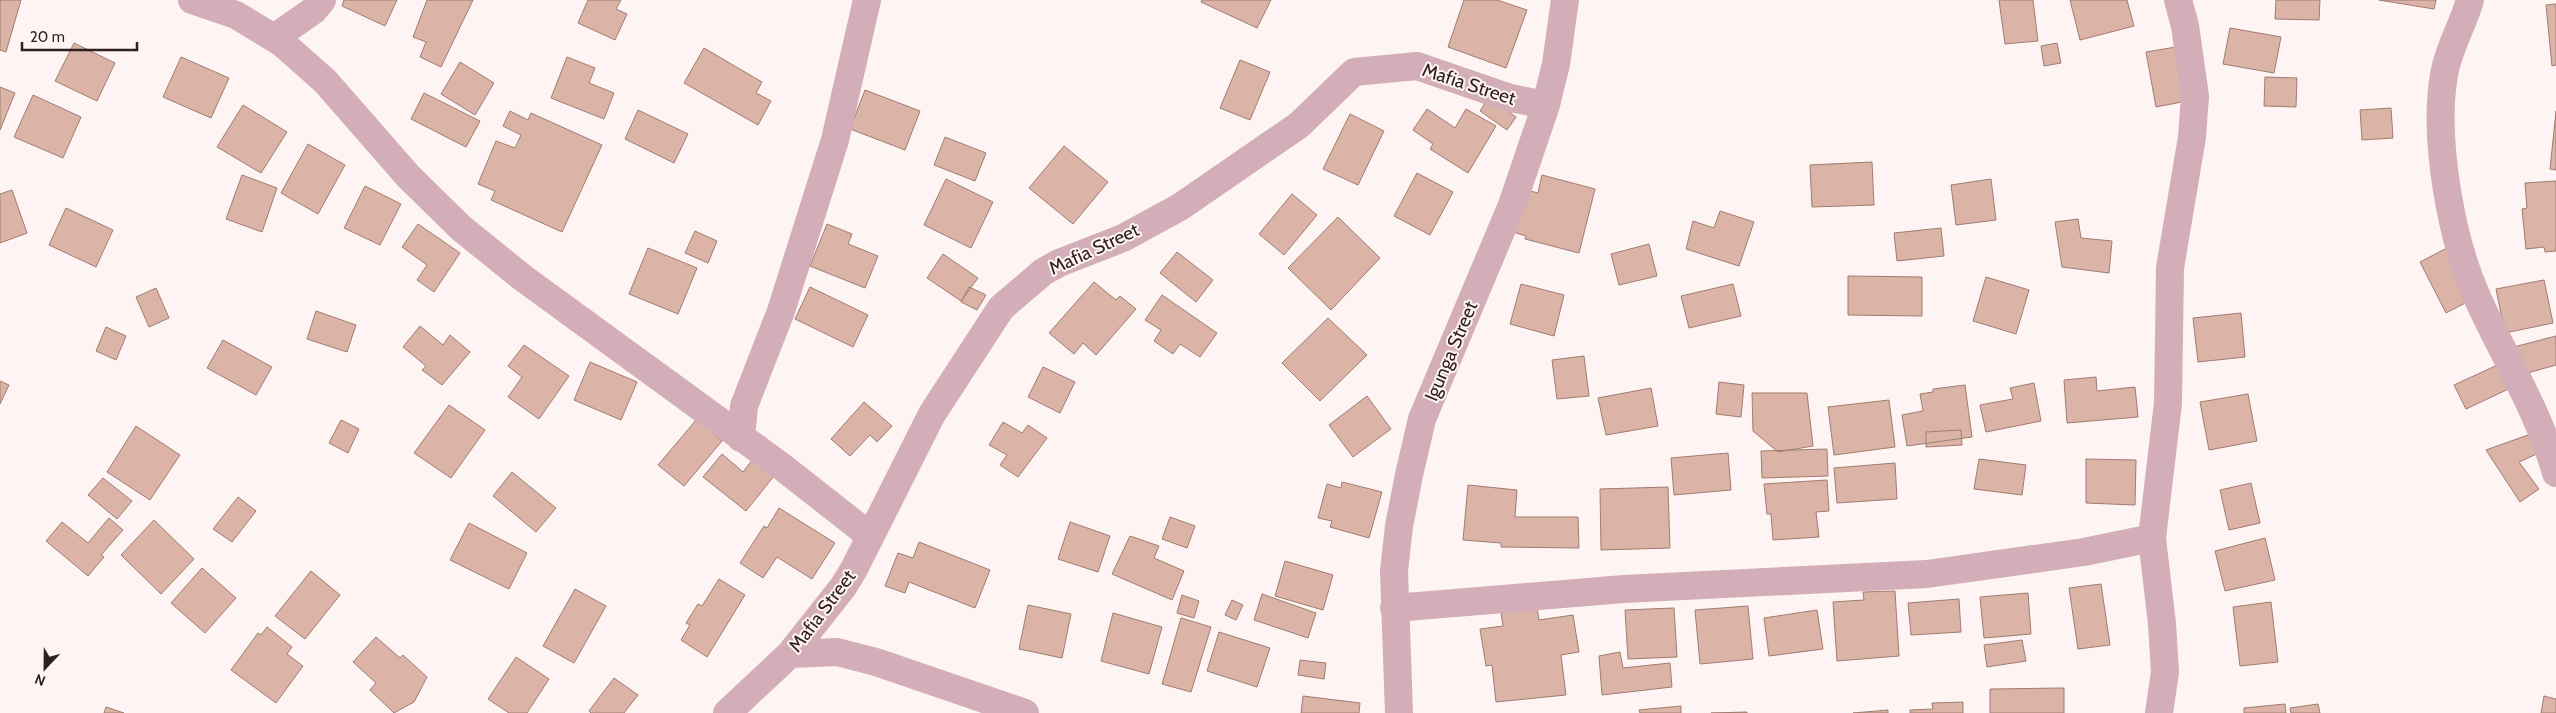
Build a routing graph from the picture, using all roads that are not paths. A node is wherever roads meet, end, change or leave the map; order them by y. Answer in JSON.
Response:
{"nodes":[{"id":1,"x":192,"y":0,"type":"edge"},
{"id":2,"x":322,"y":0,"type":"edge"},
{"id":3,"x":867,"y":0,"type":"edge"},
{"id":4,"x":1564,"y":0,"type":"edge"},
{"id":5,"x":2178,"y":0,"type":"edge"},
{"id":6,"x":2470,"y":0,"type":"edge"},
{"id":7,"x":274,"y":38,"type":"junction"},
{"id":8,"x":1546,"y":105,"type":"junction"},
{"id":9,"x":741,"y":438,"type":"junction"},
{"id":10,"x":2556,"y":473,"type":"edge"},
{"id":11,"x":870,"y":535,"type":"junction"},
{"id":12,"x":2152,"y":538,"type":"junction"},
{"id":13,"x":1394,"y":608,"type":"junction"},
{"id":14,"x":790,"y":654,"type":"junction"},
{"id":15,"x":727,"y":713,"type":"edge"},
{"id":16,"x":1026,"y":713,"type":"edge"},
{"id":17,"x":1399,"y":713,"type":"edge"},
{"id":18,"x":2159,"y":713,"type":"edge"}],
"edges":[{"from":1,"to":7,"type":"street"},
{"from":2,"to":7,"type":"street"},
{"from":3,"to":9,"type":"street"},
{"from":4,"to":8,"type":"street","name":"Igunga Street"},
{"from":5,"to":12,"type":"street"},
{"from":6,"to":10,"type":"street"},
{"from":7,"to":9,"type":"street"},
{"from":8,"to":11,"type":"street","name":"Mafia Street"},
{"from":8,"to":13,"type":"street","name":"Igunga Street"},
{"from":9,"to":11,"type":"street"},
{"from":11,"to":14,"type":"street","name":"Mafia Street"},
{"from":12,"to":13,"type":"street"},
{"from":12,"to":18,"type":"street"},
{"from":13,"to":17,"type":"street","name":"Igunga Street"},
{"from":14,"to":15,"type":"street","name":"Mafia Street"},
{"from":14,"to":16,"type":"street"}]}
